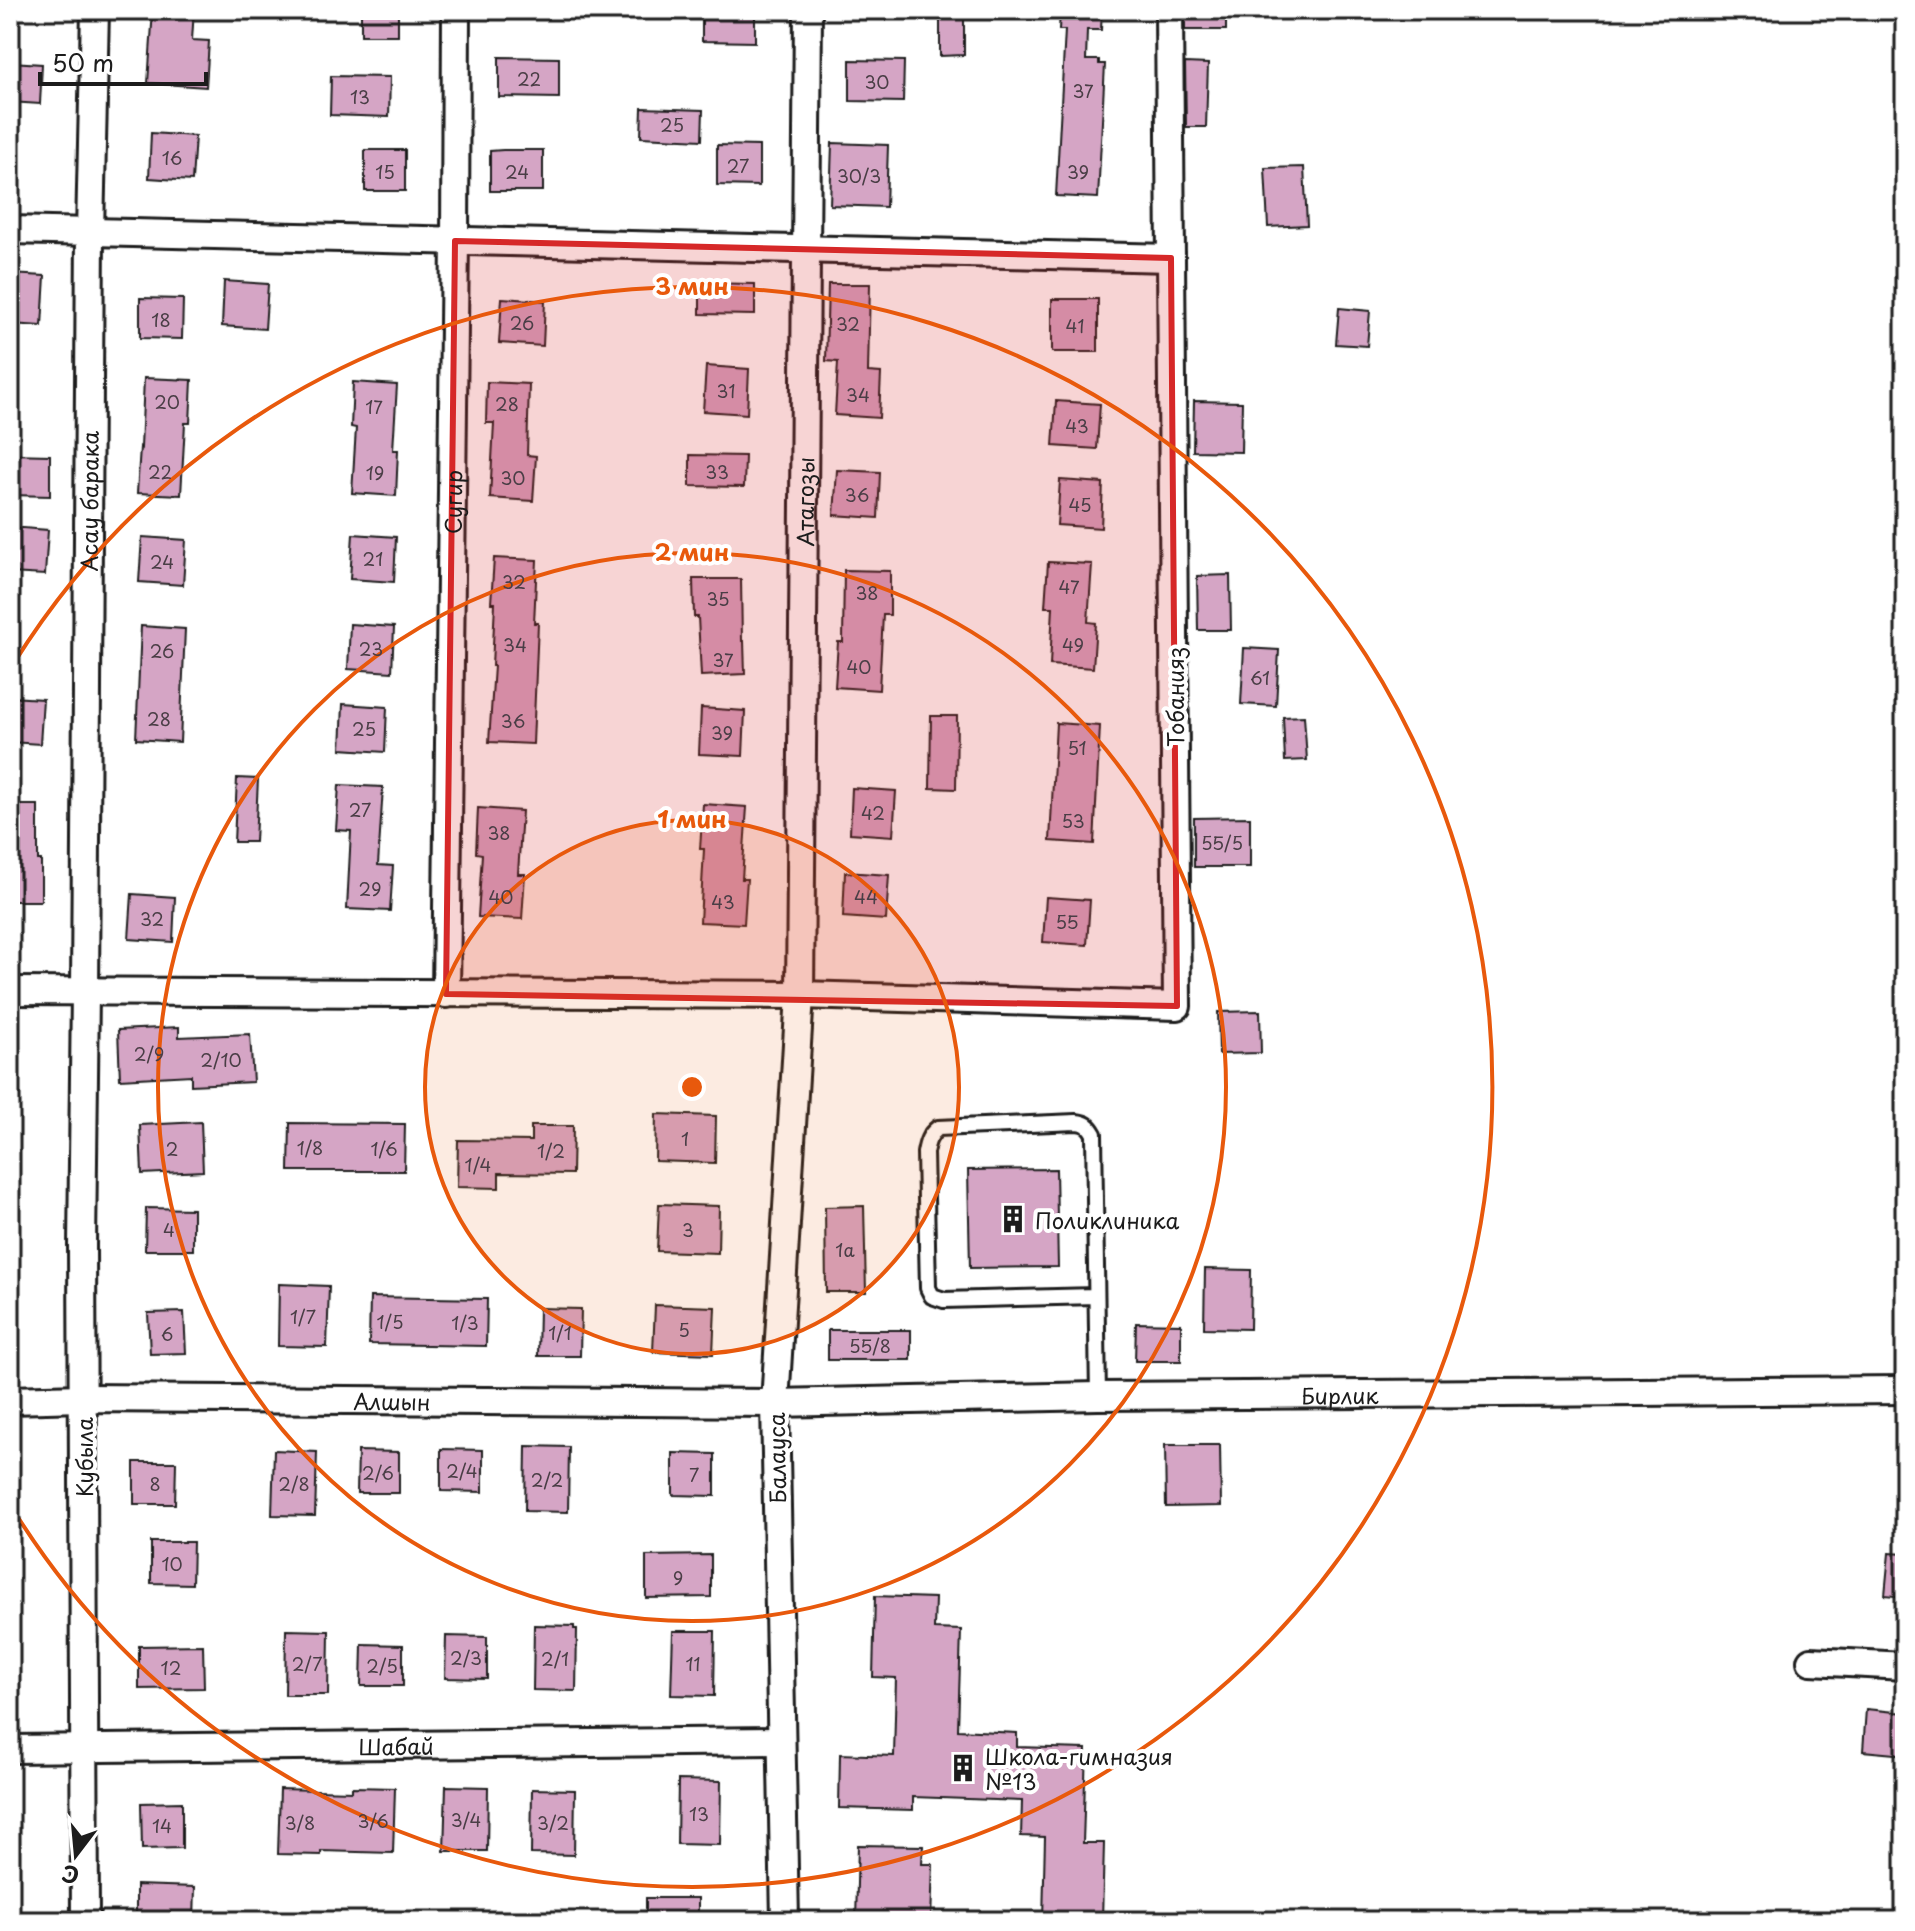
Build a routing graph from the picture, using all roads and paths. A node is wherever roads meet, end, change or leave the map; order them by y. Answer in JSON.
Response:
{"nodes":[{"id":1,"x":95,"y":10,"type":"edge"},
{"id":2,"x":456,"y":10,"type":"edge"},
{"id":3,"x":808,"y":10,"type":"edge"},
{"id":4,"x":1169,"y":10,"type":"edge"},
{"id":5,"x":10,"y":230,"type":"edge"},
{"id":6,"x":90,"y":232,"type":"junction"},
{"id":7,"x":455,"y":241,"type":"junction"},
{"id":8,"x":808,"y":249,"type":"junction"},
{"id":9,"x":1171,"y":258,"type":"junction"},
{"id":10,"x":10,"y":991,"type":"edge"},
{"id":11,"x":85,"y":992,"type":"junction"},
{"id":12,"x":446,"y":994,"type":"junction"},
{"id":13,"x":800,"y":995,"type":"junction"},
{"id":14,"x":1096,"y":1296,"type":"junction"},
{"id":15,"x":1905,"y":1390,"type":"edge"},
{"id":16,"x":1098,"y":1396,"type":"junction"},
{"id":17,"x":82,"y":1398,"type":"junction"},
{"id":18,"x":10,"y":1400,"type":"edge"},
{"id":19,"x":775,"y":1403,"type":"junction"},
{"id":20,"x":1811,"y":1661,"type":"dead end"},
{"id":21,"x":1905,"y":1666,"type":"edge"},
{"id":22,"x":781,"y":1741,"type":"junction"},
{"id":23,"x":84,"y":1748,"type":"junction"},
{"id":24,"x":10,"y":1749,"type":"edge"},
{"id":25,"x":85,"y":1921,"type":"edge"},
{"id":26,"x":785,"y":1921,"type":"edge"}],
"edges":[{"from":1,"to":6,"type":"street","name":"Асау барака"},
{"from":2,"to":7,"type":"street","name":"Сугир"},
{"from":3,"to":8,"type":"street","name":"Атагозы"},
{"from":4,"to":9,"type":"street","name":"Тобанияз"},
{"from":5,"to":6,"type":"street"},
{"from":6,"to":7,"type":"street"},
{"from":6,"to":11,"type":"street","name":"Асау барака"},
{"from":7,"to":8,"type":"street"},
{"from":7,"to":12,"type":"street","name":"Сугир"},
{"from":8,"to":9,"type":"street"},
{"from":8,"to":13,"type":"street","name":"Атагозы"},
{"from":9,"to":13,"type":"street","name":"Тобанияз"},
{"from":10,"to":11,"type":"street"},
{"from":11,"to":12,"type":"street"},
{"from":11,"to":17,"type":"street","name":"Кубыла"},
{"from":12,"to":13,"type":"street"},
{"from":13,"to":19,"type":"street","name":"Балауса"},
{"from":14,"to":14,"type":"lane"},
{"from":14,"to":16,"type":"lane"},
{"from":15,"to":16,"type":"street","name":"Бирлик"},
{"from":16,"to":19,"type":"street","name":"Бирлик"},
{"from":17,"to":18,"type":"street","name":"Алшын"},
{"from":17,"to":19,"type":"street","name":"Алшын"},
{"from":17,"to":23,"type":"street","name":"Кубыла"},
{"from":19,"to":22,"type":"street","name":"Балауса"},
{"from":20,"to":21,"type":"street"},
{"from":22,"to":23,"type":"street","name":"Шабай"},
{"from":22,"to":26,"type":"street","name":"Балауса"},
{"from":23,"to":24,"type":"street","name":"Шабай"},
{"from":23,"to":25,"type":"street","name":"Кубыла"}]}
